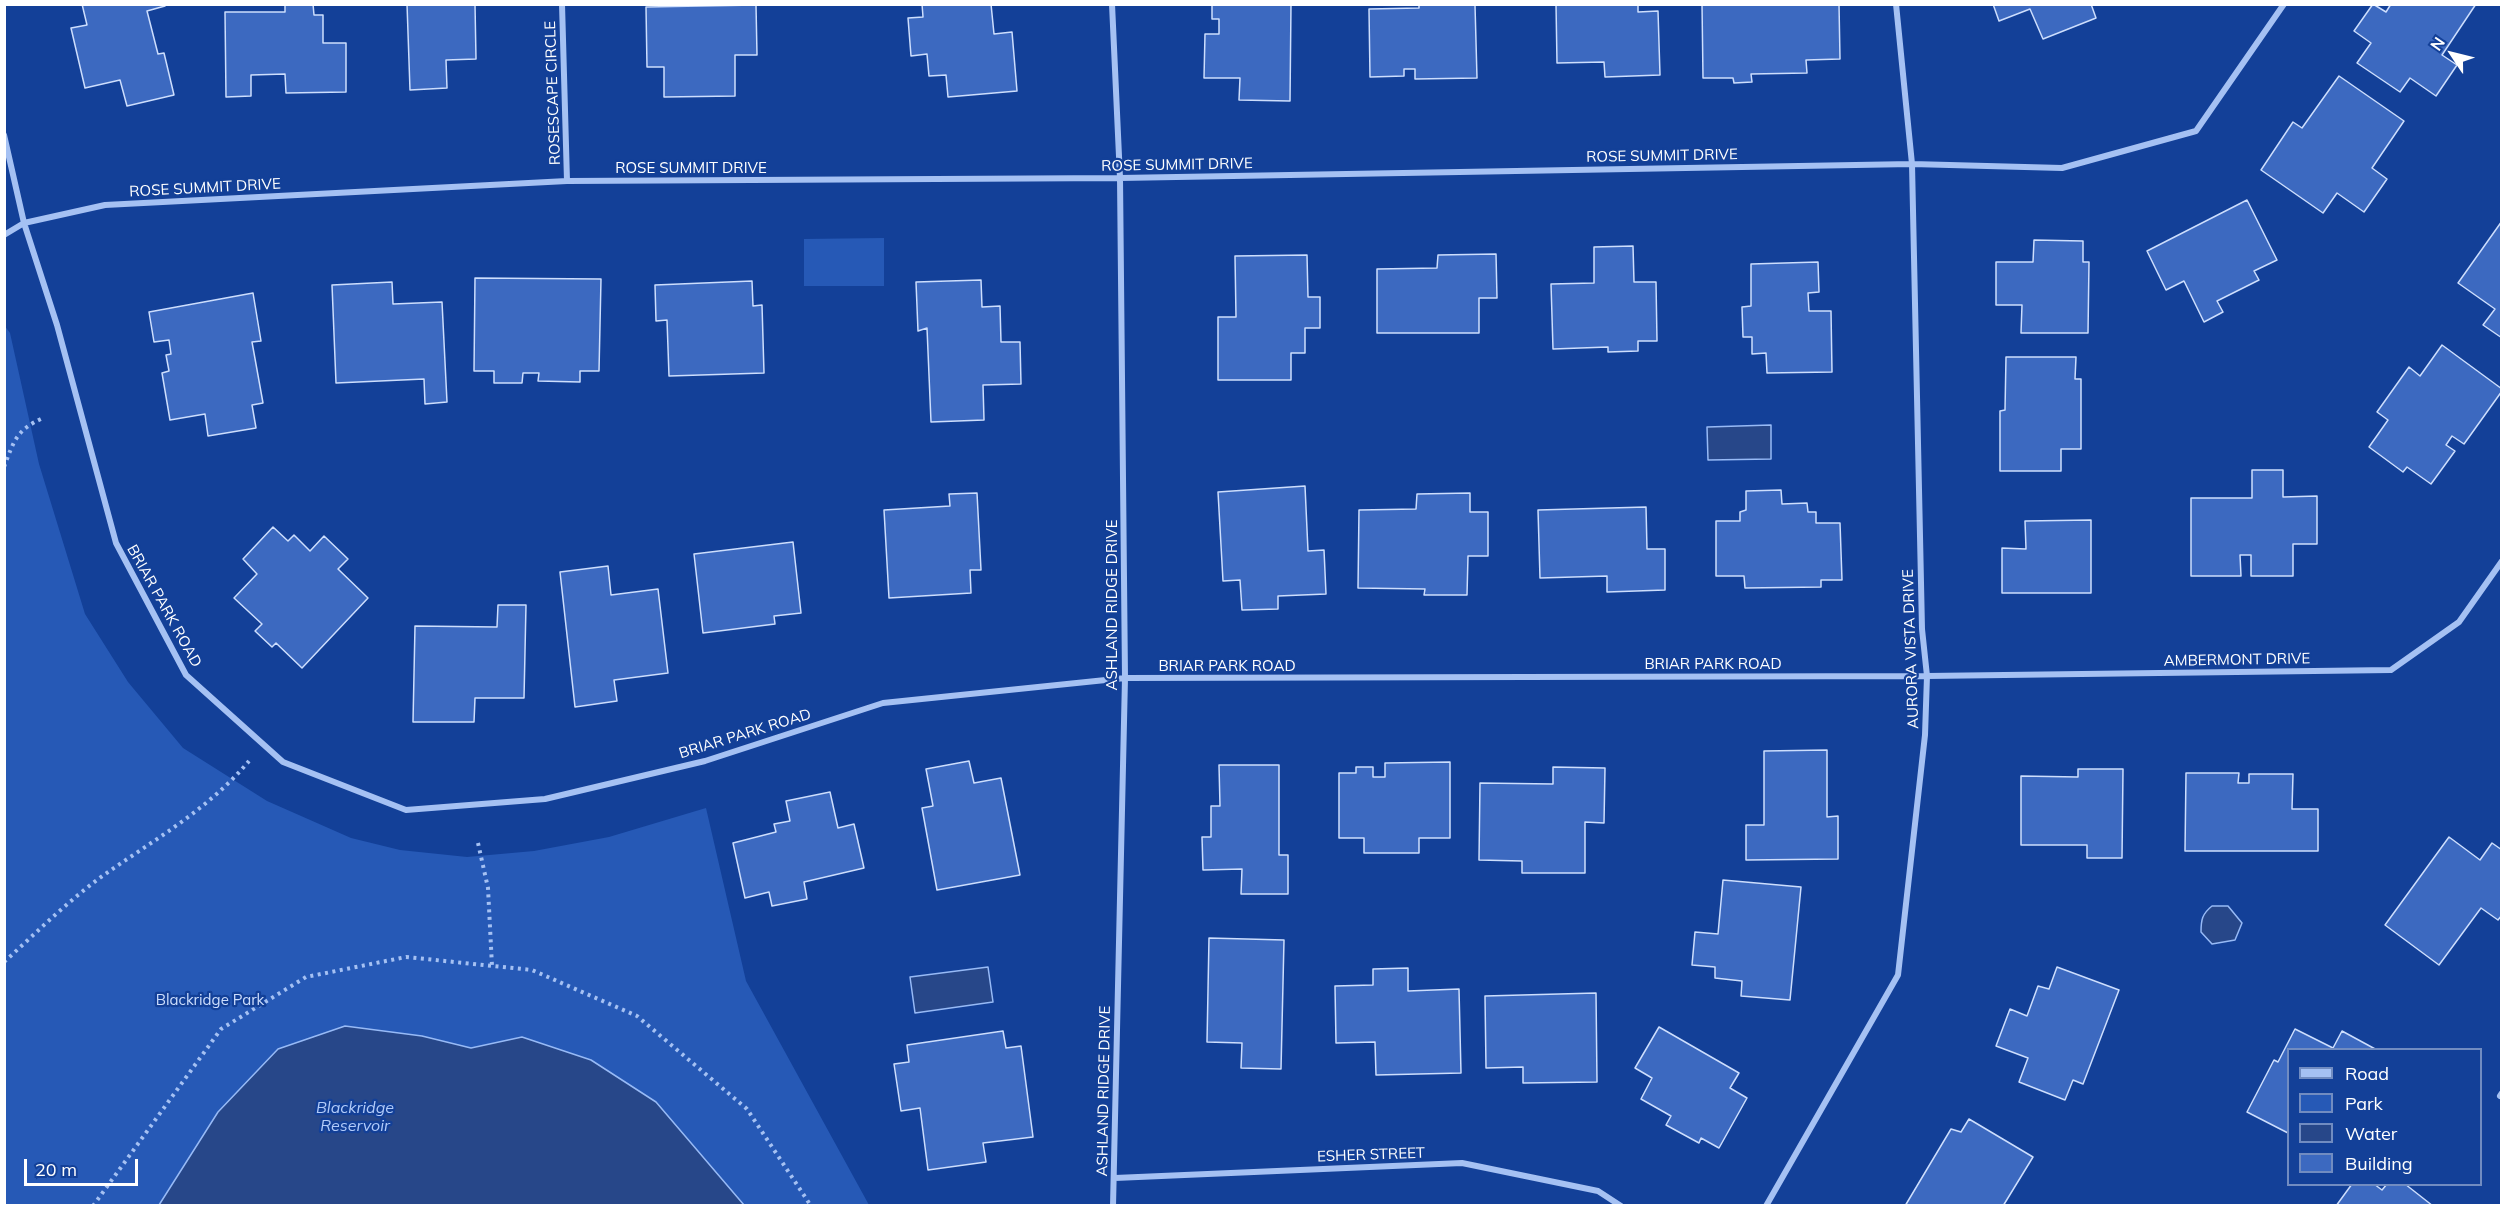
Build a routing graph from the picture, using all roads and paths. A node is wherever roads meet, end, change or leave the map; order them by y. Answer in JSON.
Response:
{"nodes":[{"id":1,"x":562,"y":4,"type":"edge"},
{"id":2,"x":1112,"y":4,"type":"edge"},
{"id":3,"x":1896,"y":4,"type":"edge"},
{"id":4,"x":2284,"y":4,"type":"edge"},
{"id":5,"x":4,"y":135,"type":"edge"},
{"id":6,"x":1912,"y":164,"type":"junction"},
{"id":7,"x":1120,"y":178,"type":"junction"},
{"id":8,"x":567,"y":181,"type":"junction"},
{"id":9,"x":24,"y":223,"type":"junction"},
{"id":10,"x":4,"y":235,"type":"edge"},
{"id":11,"x":43,"y":418,"type":"dead end"},
{"id":12,"x":4,"y":467,"type":"edge"},
{"id":13,"x":2502,"y":561,"type":"edge"},
{"id":14,"x":1927,"y":676,"type":"junction"},
{"id":15,"x":1125,"y":678,"type":"junction"},
{"id":16,"x":249,"y":760,"type":"dead end"},
{"id":17,"x":478,"y":843,"type":"dead end"},
{"id":18,"x":4,"y":962,"type":"edge"},
{"id":19,"x":492,"y":966,"type":"junction"},
{"id":20,"x":1115,"y":1178,"type":"junction"},
{"id":21,"x":93,"y":1206,"type":"edge"},
{"id":22,"x":812,"y":1206,"type":"edge"},
{"id":23,"x":1113,"y":1206,"type":"edge"},
{"id":24,"x":1621,"y":1206,"type":"edge"},
{"id":25,"x":1766,"y":1206,"type":"edge"}],
"edges":[{"from":1,"to":8,"type":"street","name":"ROSESCAPE CIRCLE"},
{"from":2,"to":7,"type":"street","name":"ASHLAND RIDGE DRIVE"},
{"from":3,"to":6,"type":"street","name":"AURORA VISTA DRIVE"},
{"from":4,"to":6,"type":"street","name":"ROSE SUMMIT DRIVE"},
{"from":5,"to":9,"type":"street","name":"BRIAR PARK ROAD"},
{"from":6,"to":7,"type":"street","name":"ROSE SUMMIT DRIVE"},
{"from":6,"to":14,"type":"street","name":"AURORA VISTA DRIVE"},
{"from":7,"to":8,"type":"street","name":"ROSE SUMMIT DRIVE"},
{"from":7,"to":15,"type":"street","name":"ASHLAND RIDGE DRIVE"},
{"from":8,"to":9,"type":"street","name":"ROSE SUMMIT DRIVE"},
{"from":9,"to":10,"type":"street","name":"ROSE SUMMIT DRIVE"},
{"from":9,"to":15,"type":"street","name":"BRIAR PARK ROAD"},
{"from":11,"to":12,"type":"path"},
{"from":13,"to":14,"type":"street","name":"AMBERMONT DRIVE"},
{"from":14,"to":15,"type":"street","name":"BRIAR PARK ROAD"},
{"from":14,"to":25,"type":"street","name":"AURORA VISTA DRIVE"},
{"from":15,"to":20,"type":"street","name":"ASHLAND RIDGE DRIVE"},
{"from":16,"to":18,"type":"path"},
{"from":17,"to":19,"type":"path"},
{"from":19,"to":21,"type":"path"},
{"from":19,"to":22,"type":"path"},
{"from":20,"to":23,"type":"street","name":"ASHLAND RIDGE DRIVE"},
{"from":20,"to":24,"type":"street","name":"ESHER STREET"}]}
